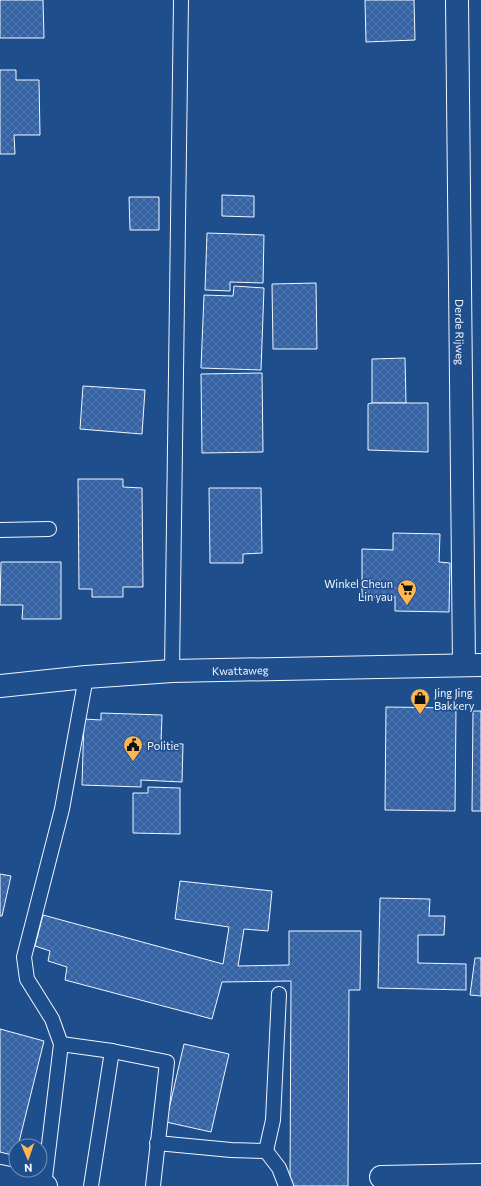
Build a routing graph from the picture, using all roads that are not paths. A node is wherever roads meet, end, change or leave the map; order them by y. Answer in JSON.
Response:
{"nodes":[{"id":1,"x":181,"y":0,"type":"edge"},
{"id":2,"x":457,"y":0,"type":"edge"},
{"id":3,"x":49,"y":529,"type":"dead end"},
{"id":4,"x":0,"y":530,"type":"edge"},
{"id":5,"x":472,"y":665,"type":"edge"},
{"id":6,"x":172,"y":671,"type":"junction"},
{"id":7,"x":86,"y":677,"type":"junction"},
{"id":8,"x":0,"y":686,"type":"edge"},
{"id":9,"x":279,"y":994,"type":"dead end"},
{"id":10,"x":61,"y":1044,"type":"junction"},
{"id":11,"x":112,"y":1051,"type":"junction"},
{"id":12,"x":157,"y":1143,"type":"junction"},
{"id":13,"x":266,"y":1151,"type":"junction"},
{"id":14,"x":481,"y":1175,"type":"edge"},
{"id":15,"x":0,"y":1176,"type":"edge"},
{"id":16,"x":381,"y":1177,"type":"dead end"},
{"id":17,"x":44,"y":1186,"type":"edge"},
{"id":18,"x":91,"y":1186,"type":"edge"},
{"id":19,"x":153,"y":1186,"type":"edge"},
{"id":20,"x":286,"y":1186,"type":"edge"}],
"edges":[{"from":1,"to":6,"type":"lane"},
{"from":2,"to":5,"type":"street","name":"Derde Rijweg"},
{"from":3,"to":4,"type":"lane"},
{"from":5,"to":6,"type":"street","name":"Kwattaweg"},
{"from":6,"to":7,"type":"street","name":"Kwattaweg"},
{"from":7,"to":8,"type":"street","name":"Kwattaweg"},
{"from":7,"to":10,"type":"lane"},
{"from":9,"to":13,"type":"lane"},
{"from":10,"to":11,"type":"lane"},
{"from":10,"to":17,"type":"lane"},
{"from":11,"to":12,"type":"lane"},
{"from":11,"to":18,"type":"lane"},
{"from":12,"to":13,"type":"lane"},
{"from":12,"to":19,"type":"lane"},
{"from":13,"to":20,"type":"lane"},
{"from":14,"to":16,"type":"street"},
{"from":15,"to":17,"type":"street"}]}
